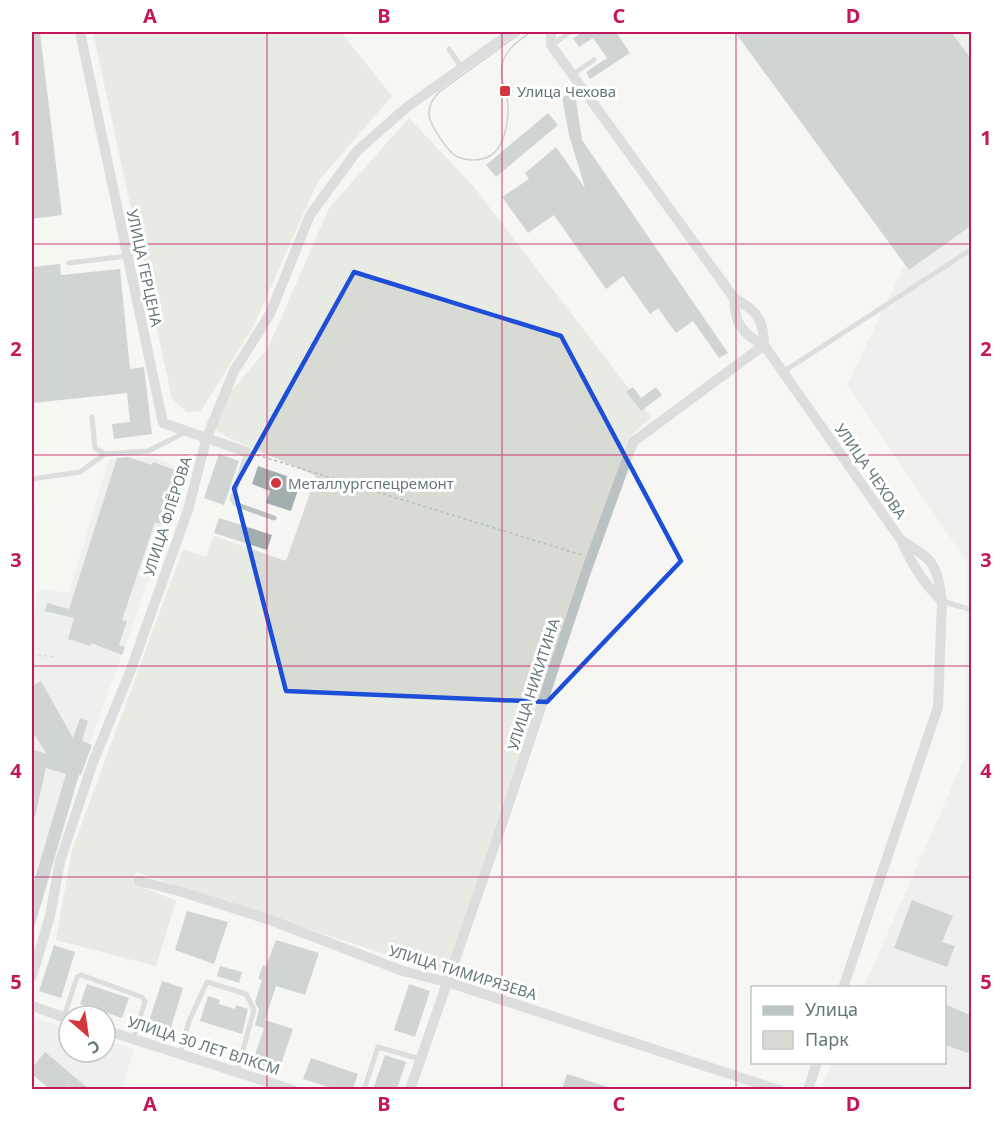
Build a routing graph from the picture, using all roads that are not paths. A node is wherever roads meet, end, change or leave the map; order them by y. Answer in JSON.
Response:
{"nodes":[{"id":1,"x":80,"y":32,"type":"edge"},
{"id":2,"x":512,"y":32,"type":"edge"},
{"id":3,"x":551,"y":32,"type":"edge"},
{"id":4,"x":570,"y":32,"type":"edge"},
{"id":5,"x":551,"y":45,"type":"junction"},
{"id":6,"x":448,"y":49,"type":"dead end"},
{"id":7,"x":594,"y":60,"type":"dead end"},
{"id":8,"x":461,"y":67,"type":"junction"},
{"id":9,"x":573,"y":75,"type":"junction"},
{"id":10,"x":972,"y":249,"type":"edge"},
{"id":11,"x":127,"y":256,"type":"junction"},
{"id":12,"x":69,"y":263,"type":"dead end"},
{"id":13,"x":734,"y":298,"type":"junction"},
{"id":14,"x":764,"y":345,"type":"junction"},
{"id":15,"x":783,"y":372,"type":"junction"},
{"id":16,"x":92,"y":417,"type":"dead end"},
{"id":17,"x":186,"y":432,"type":"junction"},
{"id":18,"x":206,"y":440,"type":"junction"},
{"id":19,"x":247,"y":452,"type":"joint"},
{"id":20,"x":105,"y":454,"type":"junction"},
{"id":21,"x":32,"y":479,"type":"edge"},
{"id":22,"x":32,"y":507,"type":"edge"},
{"id":23,"x":32,"y":514,"type":"edge"},
{"id":24,"x":274,"y":518,"type":"dead end"},
{"id":25,"x":901,"y":540,"type":"junction"},
{"id":26,"x":942,"y":601,"type":"junction"},
{"id":27,"x":972,"y":610,"type":"edge"},
{"id":28,"x":139,"y":880,"type":"dead end"},
{"id":29,"x":32,"y":976,"type":"edge"},
{"id":30,"x":447,"y":982,"type":"junction"},
{"id":31,"x":843,"y":986,"type":"edge"},
{"id":32,"x":70,"y":1004,"type":"edge"},
{"id":33,"x":32,"y":1006,"type":"edge"},
{"id":34,"x":57,"y":1015,"type":"edge"},
{"id":35,"x":117,"y":1034,"type":"edge"},
{"id":36,"x":133,"y":1039,"type":"junction"},
{"id":37,"x":180,"y":1054,"type":"junction"},
{"id":38,"x":420,"y":1059,"type":"junction"},
{"id":39,"x":816,"y":1064,"type":"edge"},
{"id":40,"x":237,"y":1072,"type":"junction"},
{"id":41,"x":293,"y":1089,"type":"edge"},
{"id":42,"x":364,"y":1089,"type":"edge"},
{"id":43,"x":410,"y":1089,"type":"edge"},
{"id":44,"x":778,"y":1089,"type":"edge"},
{"id":45,"x":808,"y":1089,"type":"edge"}],
"edges":[{"from":1,"to":11,"type":"street","name":"УЛИЦА ГЕРЦЕНА"},
{"from":2,"to":8,"type":"street","name":"УЛИЦА ФЛЁРОВА"},
{"from":3,"to":5,"type":"street"},
{"from":4,"to":5,"type":"lane"},
{"from":5,"to":9,"type":"street","name":"УЛИЦА ЧЕХОВА"},
{"from":6,"to":8,"type":"lane"},
{"from":7,"to":9,"type":"lane"},
{"from":8,"to":18,"type":"street","name":"УЛИЦА ФЛЁРОВА"},
{"from":9,"to":13,"type":"street","name":"УЛИЦА ЧЕХОВА"},
{"from":10,"to":15,"type":"lane"},
{"from":11,"to":12,"type":"lane"},
{"from":11,"to":17,"type":"street","name":"УЛИЦА ГЕРЦЕНА"},
{"from":13,"to":14,"type":"street"},
{"from":13,"to":14,"type":"street","name":"УЛИЦА ЧЕХОВА"},
{"from":14,"to":15,"type":"street","name":"УЛИЦА ЧЕХОВА"},
{"from":14,"to":30,"type":"street","name":"УЛИЦА НИКИТИНА"},
{"from":15,"to":25,"type":"street","name":"УЛИЦА ЧЕХОВА"},
{"from":16,"to":20,"type":"lane"},
{"from":17,"to":18,"type":"street","name":"УЛИЦА ГЕРЦЕНА"},
{"from":17,"to":20,"type":"lane"},
{"from":18,"to":19,"type":"street","name":"УЛИЦА ГЕРЦЕНА"},
{"from":18,"to":29,"type":"street","name":"УЛИЦА ФЛЁРОВА"},
{"from":19,"to":24,"type":"lane"},
{"from":20,"to":21,"type":"lane"},
{"from":22,"to":23,"type":"lane"},
{"from":25,"to":26,"type":"street","name":"УЛИЦА ЧЕХОВА"},
{"from":25,"to":26,"type":"street"},
{"from":26,"to":27,"type":"lane"},
{"from":26,"to":31,"type":"street"},
{"from":28,"to":30,"type":"street","name":"УЛИЦА ТИМИРЯЗЕВА"},
{"from":30,"to":38,"type":"street","name":"УЛИЦА НИКИТИНА"},
{"from":30,"to":44,"type":"street","name":"УЛИЦА ТИМИРЯЗЕВА"},
{"from":32,"to":36,"type":"lane"},
{"from":33,"to":34,"type":"street"},
{"from":35,"to":36,"type":"street","name":"УЛИЦА 30 ЛЕТ ВЛКСМ"},
{"from":36,"to":37,"type":"street","name":"УЛИЦА 30 ЛЕТ ВЛКСМ"},
{"from":37,"to":40,"type":"street","name":"УЛИЦА 30 ЛЕТ ВЛКСМ"},
{"from":37,"to":40,"type":"lane"},
{"from":38,"to":42,"type":"lane"},
{"from":38,"to":43,"type":"street","name":"УЛИЦА НИКИТИНА"},
{"from":39,"to":45,"type":"street"},
{"from":40,"to":41,"type":"street","name":"УЛИЦА 30 ЛЕТ ВЛКСМ"}]}
